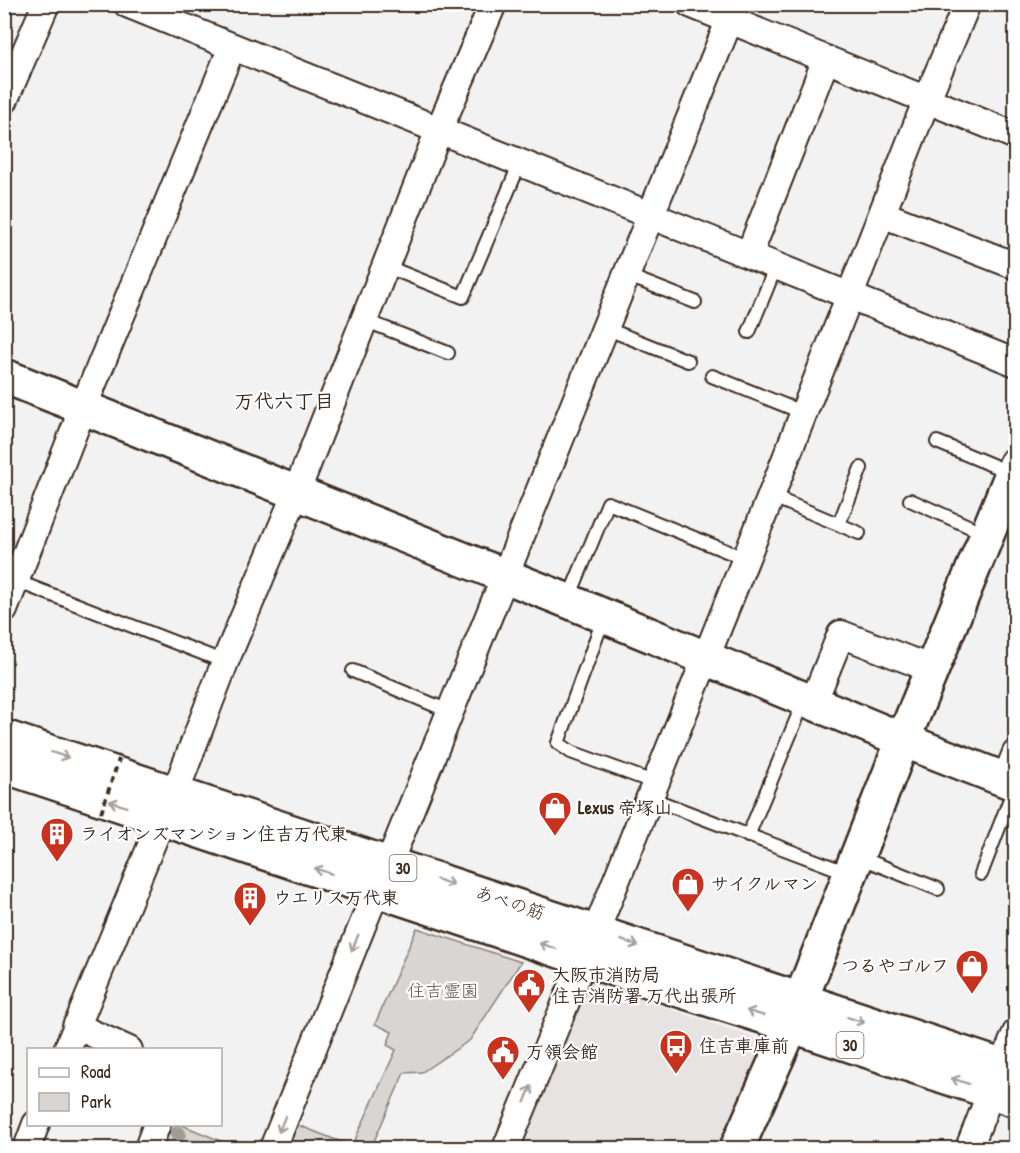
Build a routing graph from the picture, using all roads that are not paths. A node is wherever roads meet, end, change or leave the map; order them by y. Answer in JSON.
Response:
{"nodes":[{"id":1,"x":46,"y":4,"type":"edge"},
{"id":2,"x":127,"y":4,"type":"edge"},
{"id":3,"x":493,"y":4,"type":"edge"},
{"id":4,"x":690,"y":4,"type":"edge"},
{"id":5,"x":967,"y":4,"type":"edge"},
{"id":6,"x":733,"y":12,"type":"edge"},
{"id":7,"x":232,"y":46,"type":"junction"},
{"id":8,"x":826,"y":59,"type":"junction"},
{"id":9,"x":927,"y":99,"type":"junction"},
{"id":10,"x":4,"y":101,"type":"edge"},
{"id":11,"x":439,"y":130,"type":"junction"},
{"id":12,"x":1016,"y":136,"type":"edge"},
{"id":13,"x":520,"y":162,"type":"junction"},
{"id":14,"x":882,"y":214,"type":"junction"},
{"id":15,"x":650,"y":215,"type":"junction"},
{"id":16,"x":749,"y":255,"type":"junction"},
{"id":17,"x":385,"y":266,"type":"junction"},
{"id":18,"x":1016,"y":266,"type":"edge"},
{"id":19,"x":776,"y":267,"type":"junction"},
{"id":20,"x":626,"y":275,"type":"junction"},
{"id":21,"x":850,"y":297,"type":"junction"},
{"id":22,"x":695,"y":302,"type":"dead end"},
{"id":23,"x":364,"y":320,"type":"junction"},
{"id":24,"x":605,"y":328,"type":"junction"},
{"id":25,"x":748,"y":332,"type":"dead end"},
{"id":26,"x":448,"y":353,"type":"dead end"},
{"id":27,"x":688,"y":361,"type":"dead end"},
{"id":28,"x":1016,"y":363,"type":"edge"},
{"id":29,"x":4,"y":376,"type":"edge"},
{"id":30,"x":712,"y":376,"type":"dead end"},
{"id":31,"x":83,"y":408,"type":"junction"},
{"id":32,"x":804,"y":413,"type":"junction"},
{"id":33,"x":937,"y":442,"type":"dead end"},
{"id":34,"x":861,"y":468,"type":"dead end"},
{"id":35,"x":1012,"y":482,"type":"edge"},
{"id":36,"x":296,"y":493,"type":"junction"},
{"id":37,"x":771,"y":496,"type":"junction"},
{"id":38,"x":910,"y":500,"type":"dead end"},
{"id":39,"x":839,"y":524,"type":"junction"},
{"id":40,"x":859,"y":533,"type":"dead end"},
{"id":41,"x":987,"y":534,"type":"junction"},
{"id":42,"x":746,"y":559,"type":"junction"},
{"id":43,"x":505,"y":577,"type":"junction"},
{"id":44,"x":16,"y":581,"type":"junction"},
{"id":45,"x":568,"y":601,"type":"junction"},
{"id":46,"x":4,"y":610,"type":"edge"},
{"id":47,"x":605,"y":616,"type":"junction"},
{"id":48,"x":707,"y":658,"type":"junction"},
{"id":49,"x":225,"y":662,"type":"junction"},
{"id":50,"x":932,"y":669,"type":"junction"},
{"id":51,"x":353,"y":671,"type":"dead end"},
{"id":52,"x":809,"y":701,"type":"junction"},
{"id":53,"x":451,"y":712,"type":"junction"},
{"id":54,"x":4,"y":737,"type":"edge"},
{"id":55,"x":903,"y":740,"type":"junction"},
{"id":56,"x":4,"y":766,"type":"edge"},
{"id":57,"x":1013,"y":776,"type":"edge"},
{"id":58,"x":653,"y":790,"type":"junction"},
{"id":59,"x":168,"y":806,"type":"junction"},
{"id":60,"x":748,"y":836,"type":"junction"},
{"id":61,"x":854,"y":865,"type":"junction"},
{"id":62,"x":981,"y":874,"type":"dead end"},
{"id":63,"x":383,"y":876,"type":"junction"},
{"id":64,"x":938,"y":889,"type":"dead end"},
{"id":65,"x":590,"y":945,"type":"junction"},
{"id":66,"x":795,"y":1013,"type":"junction"},
{"id":67,"x":76,"y":1026,"type":"junction"},
{"id":68,"x":1016,"y":1033,"type":"edge"},
{"id":69,"x":68,"y":1048,"type":"edge"},
{"id":70,"x":125,"y":1048,"type":"edge"},
{"id":71,"x":1006,"y":1082,"type":"edge"},
{"id":72,"x":36,"y":1126,"type":"edge"},
{"id":73,"x":157,"y":1126,"type":"edge"},
{"id":74,"x":27,"y":1149,"type":"edge"},
{"id":75,"x":148,"y":1149,"type":"edge"},
{"id":76,"x":273,"y":1149,"type":"edge"},
{"id":77,"x":506,"y":1149,"type":"edge"},
{"id":78,"x":737,"y":1149,"type":"edge"},
{"id":79,"x":969,"y":1149,"type":"edge"}],
"edges":[{"from":1,"to":10,"type":"street"},
{"from":2,"to":7,"type":"street"},
{"from":3,"to":11,"type":"street"},
{"from":4,"to":6,"type":"street"},
{"from":5,"to":9,"type":"street"},
{"from":6,"to":8,"type":"street"},
{"from":6,"to":15,"type":"street"},
{"from":7,"to":11,"type":"street"},
{"from":7,"to":31,"type":"street"},
{"from":8,"to":9,"type":"street"},
{"from":8,"to":16,"type":"street"},
{"from":9,"to":12,"type":"street"},
{"from":9,"to":14,"type":"street"},
{"from":11,"to":13,"type":"street"},
{"from":11,"to":17,"type":"street"},
{"from":13,"to":15,"type":"street"},
{"from":13,"to":17,"type":"lane"},
{"from":14,"to":18,"type":"street"},
{"from":14,"to":21,"type":"street"},
{"from":15,"to":16,"type":"street"},
{"from":15,"to":20,"type":"street"},
{"from":16,"to":19,"type":"street"},
{"from":17,"to":23,"type":"street"},
{"from":19,"to":21,"type":"street"},
{"from":19,"to":25,"type":"lane"},
{"from":20,"to":22,"type":"lane"},
{"from":20,"to":24,"type":"street"},
{"from":21,"to":28,"type":"street"},
{"from":21,"to":32,"type":"street"},
{"from":23,"to":26,"type":"lane"},
{"from":23,"to":36,"type":"street"},
{"from":24,"to":27,"type":"lane"},
{"from":24,"to":43,"type":"street"},
{"from":29,"to":31,"type":"street"},
{"from":30,"to":32,"type":"lane"},
{"from":31,"to":36,"type":"street"},
{"from":31,"to":44,"type":"street"},
{"from":32,"to":37,"type":"street"},
{"from":33,"to":35,"type":"lane"},
{"from":34,"to":39,"type":"lane"},
{"from":35,"to":41,"type":"street"},
{"from":36,"to":43,"type":"street"},
{"from":36,"to":49,"type":"street"},
{"from":37,"to":39,"type":"lane"},
{"from":37,"to":42,"type":"street"},
{"from":38,"to":41,"type":"lane"},
{"from":39,"to":40,"type":"lane"},
{"from":41,"to":50,"type":"street"},
{"from":42,"to":45,"type":"lane"},
{"from":42,"to":48,"type":"street"},
{"from":43,"to":45,"type":"street"},
{"from":43,"to":53,"type":"street"},
{"from":44,"to":46,"type":"street"},
{"from":44,"to":49,"type":"lane"},
{"from":45,"to":47,"type":"street"},
{"from":47,"to":48,"type":"street"},
{"from":47,"to":58,"type":"lane"},
{"from":48,"to":52,"type":"street"},
{"from":48,"to":58,"type":"street"},
{"from":49,"to":59,"type":"street"},
{"from":50,"to":52,"type":"street"},
{"from":50,"to":55,"type":"street"},
{"from":51,"to":53,"type":"lane"},
{"from":52,"to":55,"type":"street"},
{"from":52,"to":60,"type":"lane"},
{"from":53,"to":63,"type":"street"},
{"from":54,"to":59,"type":"street","name":"あべの筋","number":"30","one_way":true},
{"from":55,"to":57,"type":"street"},
{"from":55,"to":61,"type":"street"},
{"from":59,"to":56,"type":"street","name":"あべの筋","number":"30","one_way":true},
{"from":57,"to":62,"type":"lane"},
{"from":58,"to":60,"type":"lane"},
{"from":58,"to":65,"type":"street"},
{"from":59,"to":63,"type":"street","name":"あべの筋","number":"30"},
{"from":59,"to":67,"type":"street"},
{"from":60,"to":61,"type":"lane"},
{"from":61,"to":64,"type":"lane"},
{"from":61,"to":66,"type":"street"},
{"from":63,"to":65,"type":"street","name":"あべの筋","number":"30"},
{"from":63,"to":76,"type":"street","one_way":true},
{"from":65,"to":66,"type":"street","name":"あべの筋","number":"30"},
{"from":77,"to":65,"type":"street","one_way":true},
{"from":66,"to":71,"type":"street","name":"あべの筋","number":"30"},
{"from":66,"to":78,"type":"street"},
{"from":67,"to":69,"type":"street"},
{"from":67,"to":70,"type":"street"},
{"from":68,"to":71,"type":"street"},
{"from":71,"to":79,"type":"street"},
{"from":72,"to":74,"type":"street"},
{"from":73,"to":75,"type":"street"}]}
